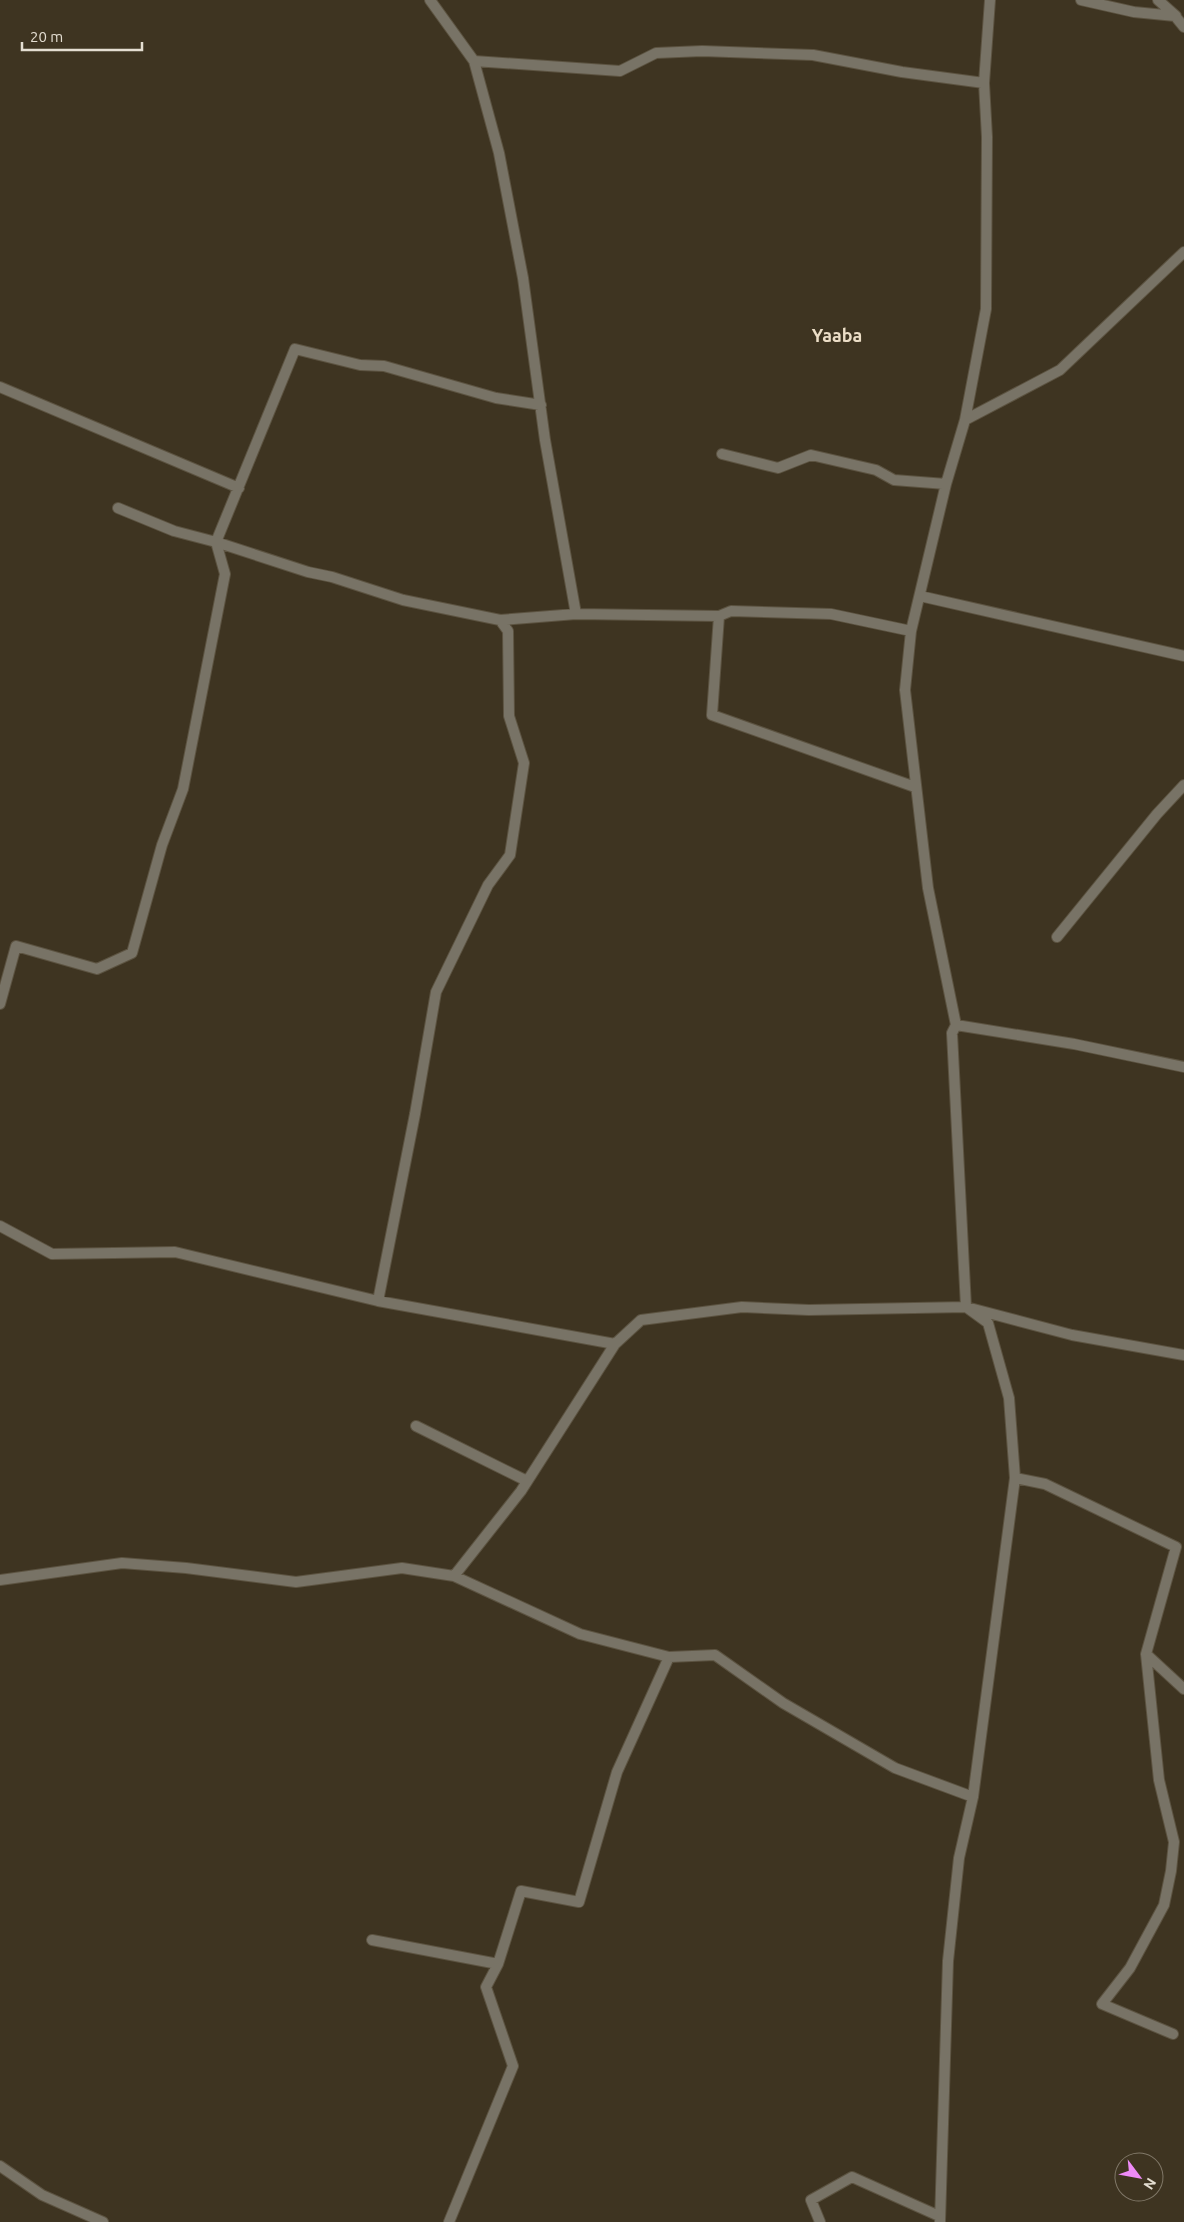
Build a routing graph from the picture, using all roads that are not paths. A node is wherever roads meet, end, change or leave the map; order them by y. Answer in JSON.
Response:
{"nodes":[{"id":1,"x":430,"y":0,"type":"edge"},
{"id":2,"x":990,"y":0,"type":"edge"},
{"id":3,"x":1081,"y":0,"type":"edge"},
{"id":4,"x":1158,"y":0,"type":"edge"},
{"id":5,"x":1179,"y":19,"type":"edge"},
{"id":6,"x":1184,"y":27,"type":"edge"},
{"id":7,"x":474,"y":60,"type":"junction"},
{"id":8,"x":984,"y":83,"type":"junction"},
{"id":9,"x":1184,"y":252,"type":"edge"},
{"id":10,"x":0,"y":387,"type":"edge"},
{"id":11,"x":541,"y":405,"type":"junction"},
{"id":12,"x":965,"y":420,"type":"junction"},
{"id":13,"x":722,"y":454,"type":"dead end"},
{"id":14,"x":946,"y":484,"type":"junction"},
{"id":15,"x":239,"y":488,"type":"junction"},
{"id":16,"x":118,"y":508,"type":"dead end"},
{"id":17,"x":216,"y":542,"type":"junction"},
{"id":18,"x":920,"y":596,"type":"junction"},
{"id":19,"x":576,"y":614,"type":"junction"},
{"id":20,"x":719,"y":616,"type":"junction"},
{"id":21,"x":500,"y":620,"type":"junction"},
{"id":22,"x":911,"y":631,"type":"junction"},
{"id":23,"x":1184,"y":656,"type":"edge"},
{"id":24,"x":1184,"y":785,"type":"edge"},
{"id":25,"x":915,"y":787,"type":"junction"},
{"id":26,"x":1057,"y":937,"type":"dead end"},
{"id":27,"x":0,"y":1004,"type":"edge"},
{"id":28,"x":956,"y":1025,"type":"junction"},
{"id":29,"x":1184,"y":1067,"type":"edge"},
{"id":30,"x":0,"y":1226,"type":"edge"},
{"id":31,"x":378,"y":1301,"type":"junction"},
{"id":32,"x":966,"y":1307,"type":"junction"},
{"id":33,"x":615,"y":1344,"type":"junction"},
{"id":34,"x":1184,"y":1355,"type":"edge"},
{"id":35,"x":416,"y":1426,"type":"dead end"},
{"id":36,"x":1015,"y":1478,"type":"junction"},
{"id":37,"x":527,"y":1481,"type":"junction"},
{"id":38,"x":454,"y":1576,"type":"junction"},
{"id":39,"x":0,"y":1580,"type":"edge"},
{"id":40,"x":1146,"y":1654,"type":"junction"},
{"id":41,"x":669,"y":1657,"type":"junction"},
{"id":42,"x":1184,"y":1689,"type":"edge"},
{"id":43,"x":973,"y":1798,"type":"junction"},
{"id":44,"x":372,"y":1940,"type":"dead end"},
{"id":45,"x":498,"y":1964,"type":"junction"},
{"id":46,"x":1173,"y":2034,"type":"dead end"},
{"id":47,"x":0,"y":2166,"type":"edge"},
{"id":48,"x":939,"y":2219,"type":"edge"},
{"id":49,"x":103,"y":2222,"type":"edge"},
{"id":50,"x":449,"y":2222,"type":"edge"},
{"id":51,"x":820,"y":2222,"type":"edge"}],
"edges":[{"from":1,"to":7,"type":"street"},
{"from":2,"to":8,"type":"street"},
{"from":3,"to":5,"type":"street"},
{"from":4,"to":5,"type":"street"},
{"from":5,"to":6,"type":"street"},
{"from":7,"to":8,"type":"street"},
{"from":7,"to":11,"type":"street"},
{"from":8,"to":12,"type":"street"},
{"from":9,"to":12,"type":"street"},
{"from":10,"to":15,"type":"street"},
{"from":11,"to":15,"type":"street"},
{"from":11,"to":19,"type":"street"},
{"from":12,"to":14,"type":"street"},
{"from":13,"to":14,"type":"street"},
{"from":14,"to":18,"type":"street"},
{"from":15,"to":17,"type":"street"},
{"from":16,"to":17,"type":"street"},
{"from":17,"to":21,"type":"street"},
{"from":17,"to":27,"type":"street"},
{"from":18,"to":22,"type":"street"},
{"from":18,"to":23,"type":"street"},
{"from":19,"to":20,"type":"street"},
{"from":19,"to":21,"type":"street"},
{"from":20,"to":22,"type":"street"},
{"from":20,"to":25,"type":"street"},
{"from":21,"to":31,"type":"street"},
{"from":22,"to":25,"type":"street"},
{"from":24,"to":26,"type":"street"},
{"from":25,"to":28,"type":"street"},
{"from":28,"to":29,"type":"street"},
{"from":28,"to":32,"type":"street"},
{"from":30,"to":31,"type":"street"},
{"from":31,"to":33,"type":"street"},
{"from":32,"to":33,"type":"street"},
{"from":32,"to":34,"type":"street"},
{"from":32,"to":36,"type":"street"},
{"from":33,"to":37,"type":"street"},
{"from":35,"to":37,"type":"street"},
{"from":36,"to":40,"type":"street"},
{"from":36,"to":43,"type":"street"},
{"from":37,"to":38,"type":"street"},
{"from":38,"to":39,"type":"street"},
{"from":38,"to":41,"type":"street"},
{"from":40,"to":42,"type":"street"},
{"from":40,"to":46,"type":"street"},
{"from":41,"to":43,"type":"street"},
{"from":41,"to":45,"type":"street"},
{"from":43,"to":48,"type":"street"},
{"from":44,"to":45,"type":"street"},
{"from":45,"to":50,"type":"street"},
{"from":47,"to":49,"type":"street"},
{"from":48,"to":51,"type":"street"}]}
